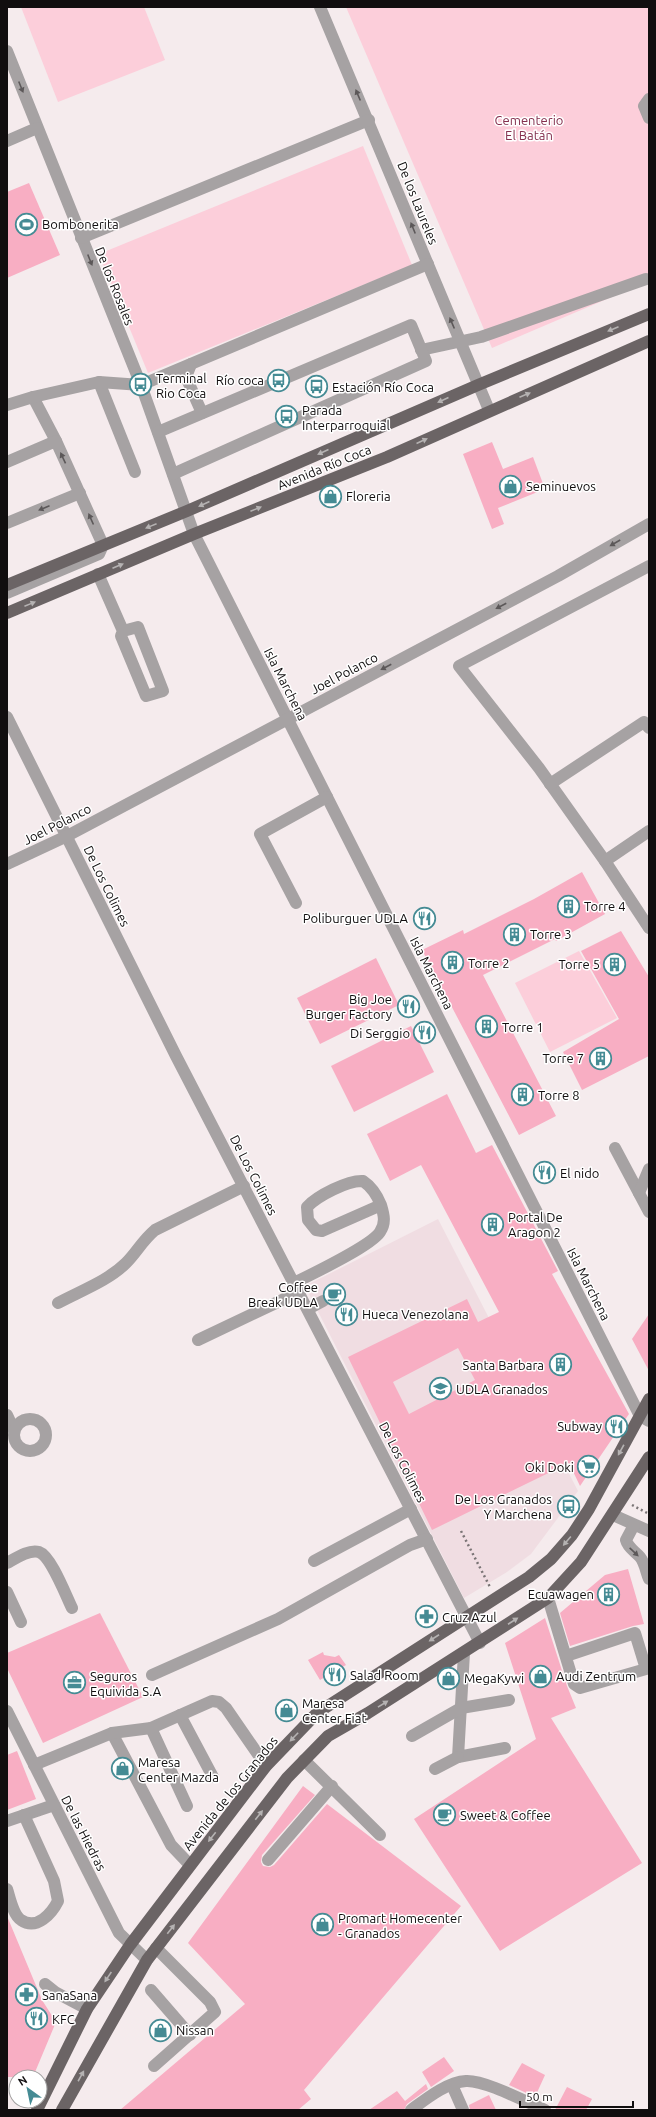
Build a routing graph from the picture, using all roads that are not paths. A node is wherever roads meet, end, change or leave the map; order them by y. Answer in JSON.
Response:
{"nodes":[{"id":1,"x":320,"y":7,"type":"edge"},
{"id":2,"x":7,"y":51,"type":"edge"},
{"id":3,"x":649,"y":99,"type":"edge"},
{"id":4,"x":649,"y":118,"type":"edge"},
{"id":5,"x":368,"y":120,"type":"junction"},
{"id":6,"x":37,"y":128,"type":"junction"},
{"id":7,"x":7,"y":141,"type":"edge"},
{"id":8,"x":80,"y":238,"type":"junction"},
{"id":9,"x":428,"y":264,"type":"junction"},
{"id":10,"x":646,"y":280,"type":"dead end"},
{"id":11,"x":649,"y":314,"type":"edge"},
{"id":12,"x":649,"y":341,"type":"edge"},
{"id":13,"x":461,"y":342,"type":"junction"},
{"id":14,"x":421,"y":350,"type":"junction"},
{"id":15,"x":191,"y":364,"type":"junction"},
{"id":16,"x":98,"y":382,"type":"junction"},
{"id":17,"x":140,"y":385,"type":"junction"},
{"id":18,"x":478,"y":385,"type":"junction"},
{"id":19,"x":33,"y":397,"type":"junction"},
{"id":20,"x":7,"y":405,"type":"edge"},
{"id":21,"x":489,"y":410,"type":"junction"},
{"id":22,"x":202,"y":413,"type":"junction"},
{"id":23,"x":158,"y":432,"type":"junction"},
{"id":24,"x":56,"y":441,"type":"junction"},
{"id":25,"x":7,"y":462,"type":"edge"},
{"id":26,"x":135,"y":472,"type":"dead end"},
{"id":27,"x":173,"y":474,"type":"junction"},
{"id":28,"x":80,"y":493,"type":"junction"},
{"id":29,"x":187,"y":511,"type":"junction"},
{"id":30,"x":7,"y":524,"type":"edge"},
{"id":31,"x":649,"y":524,"type":"edge"},
{"id":32,"x":194,"y":534,"type":"junction"},
{"id":33,"x":103,"y":545,"type":"junction"},
{"id":34,"x":649,"y":566,"type":"edge"},
{"id":35,"x":98,"y":574,"type":"junction"},
{"id":36,"x":7,"y":585,"type":"edge"},
{"id":37,"x":7,"y":593,"type":"edge"},
{"id":38,"x":7,"y":613,"type":"edge"},
{"id":39,"x":123,"y":631,"type":"junction"},
{"id":40,"x":7,"y":717,"type":"edge"},
{"id":41,"x":287,"y":719,"type":"junction"},
{"id":42,"x":649,"y":728,"type":"edge"},
{"id":43,"x":550,"y":784,"type":"junction"},
{"id":44,"x":327,"y":797,"type":"junction"},
{"id":45,"x":649,"y":831,"type":"edge"},
{"id":46,"x":67,"y":836,"type":"junction"},
{"id":47,"x":605,"y":861,"type":"junction"},
{"id":48,"x":7,"y":864,"type":"edge"},
{"id":49,"x":296,"y":903,"type":"dead end"},
{"id":50,"x":649,"y":928,"type":"edge"},
{"id":51,"x":615,"y":1148,"type":"dead end"},
{"id":52,"x":649,"y":1169,"type":"edge"},
{"id":53,"x":244,"y":1186,"type":"junction"},
{"id":54,"x":639,"y":1193,"type":"junction"},
{"id":55,"x":381,"y":1204,"type":"junction"},
{"id":56,"x":649,"y":1212,"type":"edge"},
{"id":57,"x":296,"y":1288,"type":"junction"},
{"id":58,"x":323,"y":1301,"type":"dead end"},
{"id":59,"x":58,"y":1303,"type":"dead end"},
{"id":60,"x":308,"y":1309,"type":"junction"},
{"id":61,"x":198,"y":1340,"type":"dead end"},
{"id":62,"x":649,"y":1399,"type":"edge"},
{"id":63,"x":7,"y":1415,"type":"edge"},
{"id":64,"x":644,"y":1419,"type":"edge"},
{"id":65,"x":12,"y":1433,"type":"edge"},
{"id":66,"x":649,"y":1457,"type":"edge"},
{"id":67,"x":411,"y":1509,"type":"junction"},
{"id":68,"x":613,"y":1516,"type":"junction"},
{"id":69,"x":643,"y":1528,"type":"edge"},
{"id":70,"x":427,"y":1539,"type":"junction"},
{"id":71,"x":314,"y":1561,"type":"dead end"},
{"id":72,"x":7,"y":1562,"type":"edge"},
{"id":73,"x":649,"y":1579,"type":"edge"},
{"id":74,"x":7,"y":1592,"type":"edge"},
{"id":75,"x":548,"y":1598,"type":"junction"},
{"id":76,"x":72,"y":1608,"type":"dead end"},
{"id":77,"x":467,"y":1617,"type":"junction"},
{"id":78,"x":21,"y":1622,"type":"dead end"},
{"id":79,"x":480,"y":1643,"type":"junction"},
{"id":80,"x":464,"y":1653,"type":"junction"},
{"id":81,"x":566,"y":1656,"type":"junction"},
{"id":82,"x":152,"y":1675,"type":"dead end"},
{"id":83,"x":509,"y":1700,"type":"dead end"},
{"id":84,"x":461,"y":1708,"type":"junction"},
{"id":85,"x":7,"y":1711,"type":"edge"},
{"id":86,"x":180,"y":1716,"type":"junction"},
{"id":87,"x":151,"y":1728,"type":"junction"},
{"id":88,"x":112,"y":1733,"type":"junction"},
{"id":89,"x":412,"y":1736,"type":"dead end"},
{"id":90,"x":505,"y":1748,"type":"dead end"},
{"id":91,"x":458,"y":1757,"type":"junction"},
{"id":92,"x":304,"y":1760,"type":"junction"},
{"id":93,"x":34,"y":1765,"type":"junction"},
{"id":94,"x":266,"y":1766,"type":"junction"},
{"id":95,"x":435,"y":1769,"type":"dead end"},
{"id":96,"x":213,"y":1777,"type":"dead end"},
{"id":97,"x":332,"y":1786,"type":"junction"},
{"id":98,"x":54,"y":1805,"type":"junction"},
{"id":99,"x":187,"y":1806,"type":"dead end"},
{"id":100,"x":24,"y":1815,"type":"junction"},
{"id":101,"x":7,"y":1821,"type":"edge"},
{"id":102,"x":380,"y":1835,"type":"dead end"},
{"id":103,"x":268,"y":1860,"type":"dead end"},
{"id":104,"x":190,"y":1865,"type":"junction"},
{"id":105,"x":7,"y":1889,"type":"edge"},
{"id":106,"x":130,"y":1945,"type":"junction"},
{"id":107,"x":156,"y":1948,"type":"junction"},
{"id":108,"x":147,"y":1960,"type":"junction"},
{"id":109,"x":45,"y":1984,"type":"dead end"},
{"id":110,"x":151,"y":1990,"type":"dead end"},
{"id":111,"x":87,"y":2009,"type":"junction"},
{"id":112,"x":190,"y":2035,"type":"junction"},
{"id":113,"x":154,"y":2066,"type":"dead end"},
{"id":114,"x":452,"y":2085,"type":"junction"},
{"id":115,"x":37,"y":2110,"type":"edge"},
{"id":116,"x":62,"y":2110,"type":"edge"},
{"id":117,"x":411,"y":2110,"type":"edge"},
{"id":118,"x":463,"y":2110,"type":"edge"},
{"id":119,"x":545,"y":2110,"type":"edge"}],
"edges":[{"from":5,"to":1,"type":"street","name":"De los Laureles","one_way":true},
{"from":2,"to":6,"type":"street","name":"De los Rosales","one_way":true},
{"from":3,"to":4,"type":"street"},
{"from":5,"to":8,"type":"street"},
{"from":9,"to":5,"type":"street","name":"De los Laureles","one_way":true},
{"from":6,"to":7,"type":"street"},
{"from":6,"to":8,"type":"street","name":"De los Rosales"},
{"from":8,"to":17,"type":"street","name":"De los Rosales","one_way":true},
{"from":13,"to":9,"type":"street","name":"De los Laureles","one_way":true},
{"from":9,"to":15,"type":"street"},
{"from":10,"to":13,"type":"street"},
{"from":11,"to":18,"type":"main road","name":"Avenida Río Coca","one_way":true},
{"from":21,"to":12,"type":"main road","name":"Avenida Río Coca","one_way":true},
{"from":13,"to":14,"type":"street"},
{"from":13,"to":18,"type":"street","name":"De los Laureles"},
{"from":14,"to":22,"type":"street"},
{"from":14,"to":27,"type":"street"},
{"from":15,"to":17,"type":"street"},
{"from":15,"to":22,"type":"street"},
{"from":16,"to":17,"type":"street"},
{"from":16,"to":19,"type":"street"},
{"from":16,"to":26,"type":"street"},
{"from":17,"to":23,"type":"street","name":"De los Rosales"},
{"from":18,"to":21,"type":"street","name":"De los Laureles"},
{"from":18,"to":29,"type":"main road","name":"Avenida Río Coca","one_way":true},
{"from":19,"to":20,"type":"street"},
{"from":19,"to":24,"type":"street"},
{"from":32,"to":21,"type":"main road","name":"Avenida Río Coca","one_way":true},
{"from":22,"to":23,"type":"street"},
{"from":23,"to":27,"type":"street","name":"De los Rosales"},
{"from":24,"to":25,"type":"street"},
{"from":28,"to":24,"type":"street","one_way":true},
{"from":27,"to":29,"type":"street","name":"De los Rosales"},
{"from":28,"to":30,"type":"street","one_way":true},
{"from":33,"to":28,"type":"street","one_way":true},
{"from":29,"to":32,"type":"street","name":"De los Rosales"},
{"from":29,"to":33,"type":"main road","name":"Avenida Río Coca","one_way":true},
{"from":31,"to":41,"type":"street","name":"Joel Polanco","one_way":true},
{"from":35,"to":32,"type":"main road","name":"Avenida Río Coca","one_way":true},
{"from":32,"to":41,"type":"street","name":"Isla Marchena"},
{"from":33,"to":36,"type":"main road","name":"Avenida Río Coca"},
{"from":33,"to":37,"type":"street"},
{"from":34,"to":43,"type":"street"},
{"from":38,"to":35,"type":"main road","name":"Avenida Río Coca","one_way":true},
{"from":35,"to":39,"type":"street"},
{"from":39,"to":39,"type":"street"},
{"from":40,"to":46,"type":"street","name":"De Los Colimes"},
{"from":41,"to":44,"type":"street","name":"Isla Marchena"},
{"from":41,"to":46,"type":"street","name":"Joel Polanco"},
{"from":42,"to":43,"type":"street"},
{"from":43,"to":47,"type":"street"},
{"from":44,"to":49,"type":"street"},
{"from":44,"to":64,"type":"street","name":"Isla Marchena"},
{"from":45,"to":47,"type":"street"},
{"from":46,"to":48,"type":"street","name":"Joel Polanco"},
{"from":46,"to":53,"type":"street","name":"De Los Colimes"},
{"from":47,"to":50,"type":"street"},
{"from":51,"to":54,"type":"street"},
{"from":52,"to":54,"type":"street"},
{"from":53,"to":57,"type":"street","name":"De Los Colimes"},
{"from":53,"to":59,"type":"street"},
{"from":54,"to":56,"type":"street"},
{"from":55,"to":55,"type":"street"},
{"from":55,"to":57,"type":"street"},
{"from":57,"to":60,"type":"street","name":"De Los Colimes"},
{"from":57,"to":61,"type":"street"},
{"from":58,"to":60,"type":"street"},
{"from":60,"to":67,"type":"street","name":"De Los Colimes"},
{"from":62,"to":64,"type":"main road","name":"Avenida de los Granados"},
{"from":63,"to":65,"type":"street"},
{"from":64,"to":77,"type":"main road","name":"Avenida de los Granados","one_way":true},
{"from":66,"to":68,"type":"main road"},
{"from":67,"to":70,"type":"street","name":"De Los Colimes"},
{"from":67,"to":71,"type":"street"},
{"from":68,"to":69,"type":"street"},
{"from":68,"to":75,"type":"main road"},
{"from":69,"to":73,"type":"street","one_way":true},
{"from":70,"to":77,"type":"street","name":"De Los Colimes"},
{"from":70,"to":82,"type":"street"},
{"from":72,"to":76,"type":"street"},
{"from":74,"to":78,"type":"street"},
{"from":79,"to":75,"type":"main road","one_way":true},
{"from":75,"to":81,"type":"street"},
{"from":77,"to":79,"type":"street","name":"De Los Colimes"},
{"from":77,"to":94,"type":"main road","name":"Avenida de los Granados","one_way":true},
{"from":79,"to":80,"type":"main road"},
{"from":80,"to":84,"type":"street"},
{"from":92,"to":80,"type":"main road","one_way":true},
{"from":81,"to":81,"type":"street"},
{"from":83,"to":84,"type":"street"},
{"from":84,"to":89,"type":"street"},
{"from":84,"to":91,"type":"street"},
{"from":85,"to":93,"type":"street","name":"De las Hiedras"},
{"from":86,"to":87,"type":"street"},
{"from":86,"to":94,"type":"street"},
{"from":86,"to":96,"type":"street"},
{"from":87,"to":88,"type":"street"},
{"from":87,"to":99,"type":"street"},
{"from":88,"to":93,"type":"street"},
{"from":88,"to":104,"type":"street"},
{"from":90,"to":91,"type":"street"},
{"from":91,"to":95,"type":"street"},
{"from":92,"to":97,"type":"street"},
{"from":107,"to":92,"type":"main road","one_way":true},
{"from":93,"to":98,"type":"street","name":"De las Hiedras"},
{"from":94,"to":104,"type":"main road","name":"Avenida de los Granados","one_way":true},
{"from":97,"to":102,"type":"street"},
{"from":97,"to":103,"type":"street"},
{"from":98,"to":100,"type":"street"},
{"from":98,"to":106,"type":"street","name":"De las Hiedras"},
{"from":100,"to":101,"type":"street"},
{"from":100,"to":105,"type":"street"},
{"from":104,"to":106,"type":"main road","name":"Avenida de los Granados"},
{"from":106,"to":108,"type":"street","name":"De las Hiedras"},
{"from":106,"to":111,"type":"main road","name":"Avenida de los Granados","one_way":true},
{"from":107,"to":108,"type":"main road"},
{"from":107,"to":112,"type":"street"},
{"from":116,"to":108,"type":"main road","one_way":true},
{"from":109,"to":111,"type":"street"},
{"from":110,"to":112,"type":"street"},
{"from":111,"to":115,"type":"main road","name":"Avenida de los Granados"},
{"from":112,"to":113,"type":"street"},
{"from":114,"to":117,"type":"street"},
{"from":114,"to":118,"type":"street"},
{"from":114,"to":119,"type":"street"}]}
